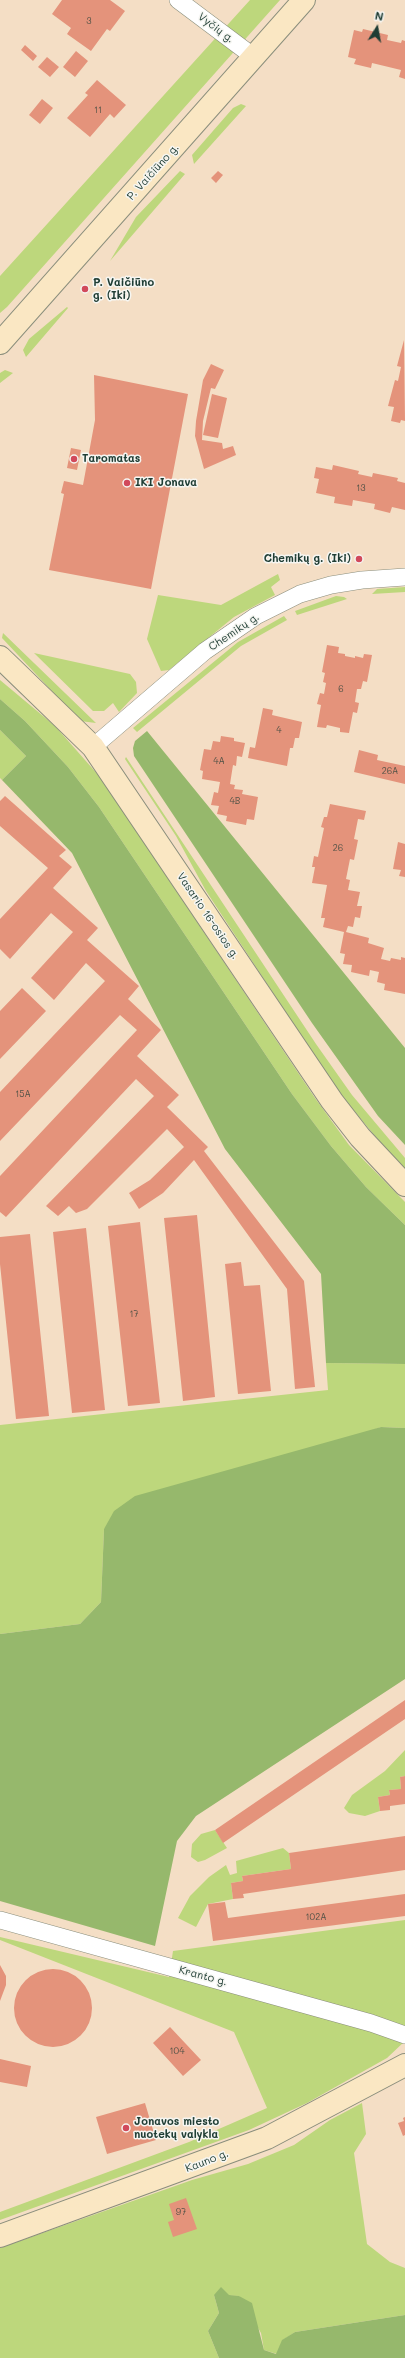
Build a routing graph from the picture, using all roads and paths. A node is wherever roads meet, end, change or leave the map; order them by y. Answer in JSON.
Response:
{"nodes":[{"id":1,"x":178,"y":0,"type":"edge"},
{"id":2,"x":304,"y":0,"type":"edge"},
{"id":3,"x":254,"y":56,"type":"junction"},
{"id":4,"x":0,"y":343,"type":"edge"},
{"id":5,"x":405,"y":577,"type":"edge"},
{"id":6,"x":0,"y":656,"type":"edge"},
{"id":7,"x":93,"y":747,"type":"junction"},
{"id":8,"x":405,"y":1185,"type":"edge"},
{"id":9,"x":0,"y":1920,"type":"edge"},
{"id":10,"x":405,"y":2035,"type":"edge"},
{"id":11,"x":405,"y":2065,"type":"edge"},
{"id":12,"x":0,"y":2236,"type":"edge"}],
"edges":[{"from":1,"to":3,"type":"street","name":"Vyčių g."},
{"from":2,"to":3,"type":"main road","name":"P. Vaičiūno g."},
{"from":3,"to":4,"type":"main road","name":"P. Vaičiūno g."},
{"from":5,"to":7,"type":"street","name":"Chemikų g."},
{"from":6,"to":7,"type":"main road","name":"Vasario 16-osios g."},
{"from":7,"to":8,"type":"main road","name":"Vasario 16-osios g."},
{"from":9,"to":10,"type":"street","name":"Kranto g."},
{"from":11,"to":12,"type":"main road","name":"Kauno g."}]}
